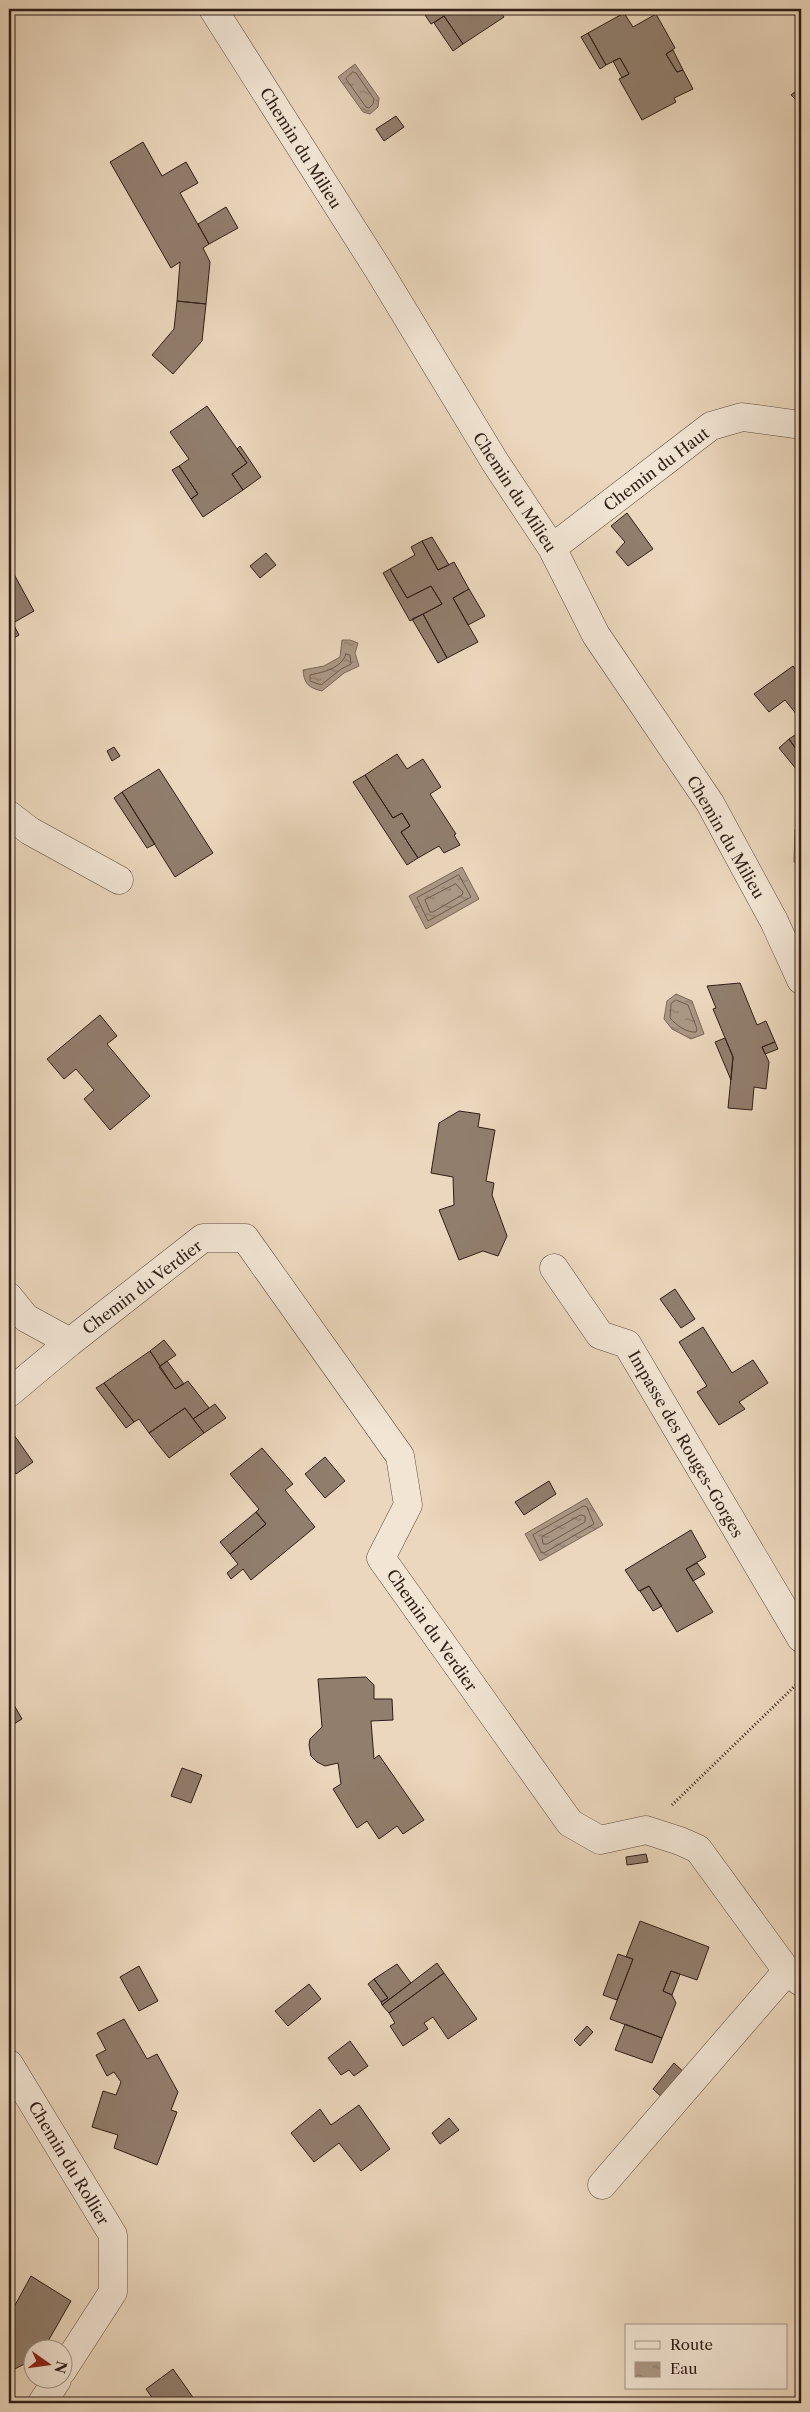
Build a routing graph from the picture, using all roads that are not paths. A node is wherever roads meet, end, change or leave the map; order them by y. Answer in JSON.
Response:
{"nodes":[{"id":1,"x":215,"y":9,"type":"edge"},
{"id":2,"x":801,"y":425,"type":"edge"},
{"id":3,"x":552,"y":548,"type":"junction"},
{"id":4,"x":9,"y":815,"type":"edge"},
{"id":5,"x":119,"y":880,"type":"dead end"},
{"id":6,"x":801,"y":980,"type":"edge"},
{"id":7,"x":554,"y":1268,"type":"dead end"},
{"id":8,"x":9,"y":1297,"type":"edge"},
{"id":9,"x":70,"y":1342,"type":"junction"},
{"id":10,"x":9,"y":1393,"type":"edge"},
{"id":11,"x":801,"y":1638,"type":"edge"},
{"id":12,"x":794,"y":1976,"type":"edge"},
{"id":13,"x":9,"y":2064,"type":"edge"},
{"id":14,"x":602,"y":2186,"type":"dead end"},
{"id":15,"x":72,"y":2355,"type":"edge"},
{"id":16,"x":50,"y":2390,"type":"edge"},
{"id":17,"x":42,"y":2403,"type":"edge"}],
"edges":[{"from":1,"to":3,"type":"street","name":"Chemin du Milieu"},
{"from":2,"to":3,"type":"street","name":"Chemin du Haut"},
{"from":3,"to":6,"type":"street","name":"Chemin du Milieu"},
{"from":4,"to":5,"type":"street"},
{"from":7,"to":11,"type":"street","name":"Impasse des Rouges-Gorges"},
{"from":8,"to":9,"type":"street","name":"Chemin du Verdier"},
{"from":9,"to":10,"type":"street"},
{"from":9,"to":12,"type":"street","name":"Chemin du Verdier"},
{"from":12,"to":14,"type":"street"},
{"from":13,"to":15,"type":"street","name":"Chemin du Rollier"},
{"from":16,"to":17,"type":"street"}]}
